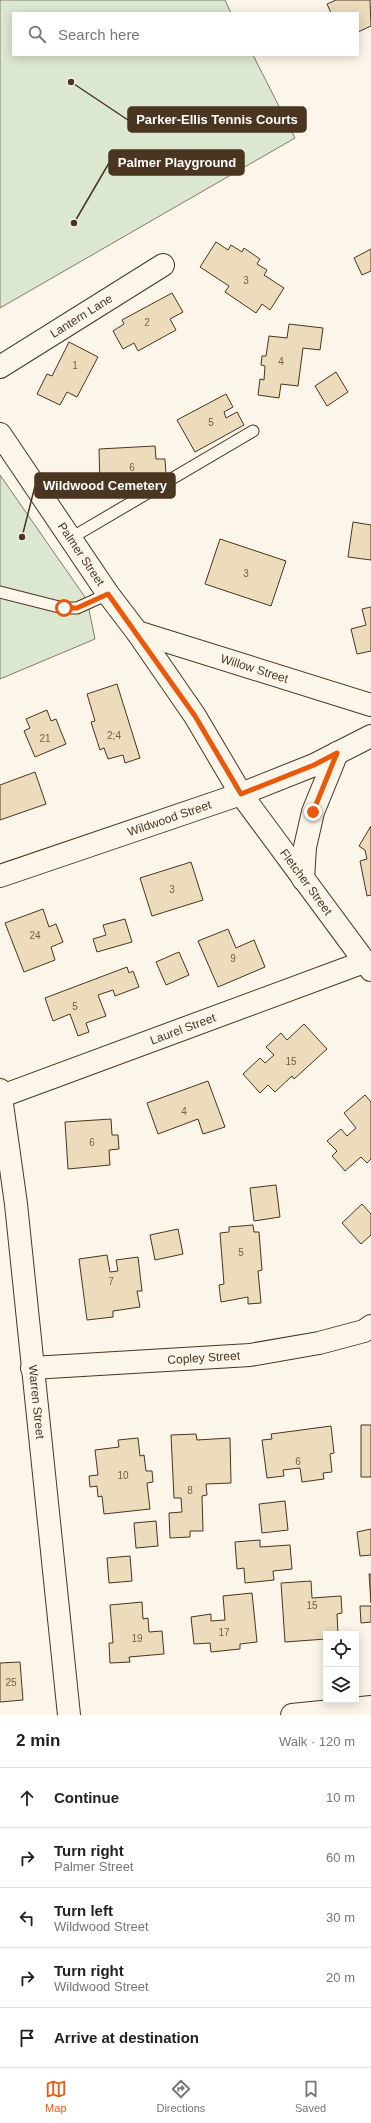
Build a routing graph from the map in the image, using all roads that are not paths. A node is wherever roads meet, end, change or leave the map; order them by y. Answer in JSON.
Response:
{"nodes":[{"id":1,"x":163,"y":264,"type":"dead end"},
{"id":2,"x":0,"y":367,"type":"edge"},
{"id":3,"x":253,"y":431,"type":"dead end"},
{"id":4,"x":0,"y":434,"type":"edge"},
{"id":5,"x":71,"y":538,"type":"junction"},
{"id":6,"x":0,"y":592,"type":"edge"},
{"id":7,"x":108,"y":594,"type":"junction"},
{"id":8,"x":137,"y":632,"type":"junction"},
{"id":9,"x":371,"y":705,"type":"edge"},
{"id":10,"x":371,"y":736,"type":"edge"},
{"id":11,"x":337,"y":753,"type":"junction"},
{"id":12,"x":241,"y":794,"type":"junction"},
{"id":13,"x":0,"y":876,"type":"edge"},
{"id":14,"x":302,"y":879,"type":"junction"},
{"id":15,"x":368,"y":966,"type":"edge"},
{"id":16,"x":1,"y":1093,"type":"edge"},
{"id":17,"x":371,"y":1326,"type":"edge"},
{"id":18,"x":32,"y":1368,"type":"junction"},
{"id":19,"x":371,"y":1707,"type":"edge"},
{"id":20,"x":69,"y":1715,"type":"edge"},
{"id":21,"x":292,"y":1715,"type":"edge"}],
"edges":[{"from":1,"to":2,"type":"street","name":"Lantern Lane"},
{"from":3,"to":5,"type":"lane"},
{"from":4,"to":5,"type":"street","name":"Palmer Street"},
{"from":5,"to":7,"type":"street","name":"Palmer Street"},
{"from":6,"to":7,"type":"lane"},
{"from":7,"to":8,"type":"street","name":"Palmer Street"},
{"from":8,"to":9,"type":"street","name":"Willow Street"},
{"from":8,"to":12,"type":"street","name":"Palmer Street"},
{"from":10,"to":11,"type":"street","name":"Wildwood Street"},
{"from":11,"to":12,"type":"street","name":"Wildwood Street"},
{"from":11,"to":14,"type":"street"},
{"from":12,"to":13,"type":"street","name":"Wildwood Street"},
{"from":12,"to":14,"type":"street","name":"Fletcher Street"},
{"from":14,"to":15,"type":"street","name":"Fletcher Street"},
{"from":15,"to":16,"type":"street","name":"Laurel Street"},
{"from":16,"to":18,"type":"street","name":"Warren Street"},
{"from":17,"to":18,"type":"street","name":"Copley Street"},
{"from":18,"to":20,"type":"street","name":"Warren Street"},
{"from":19,"to":21,"type":"street"}]}
